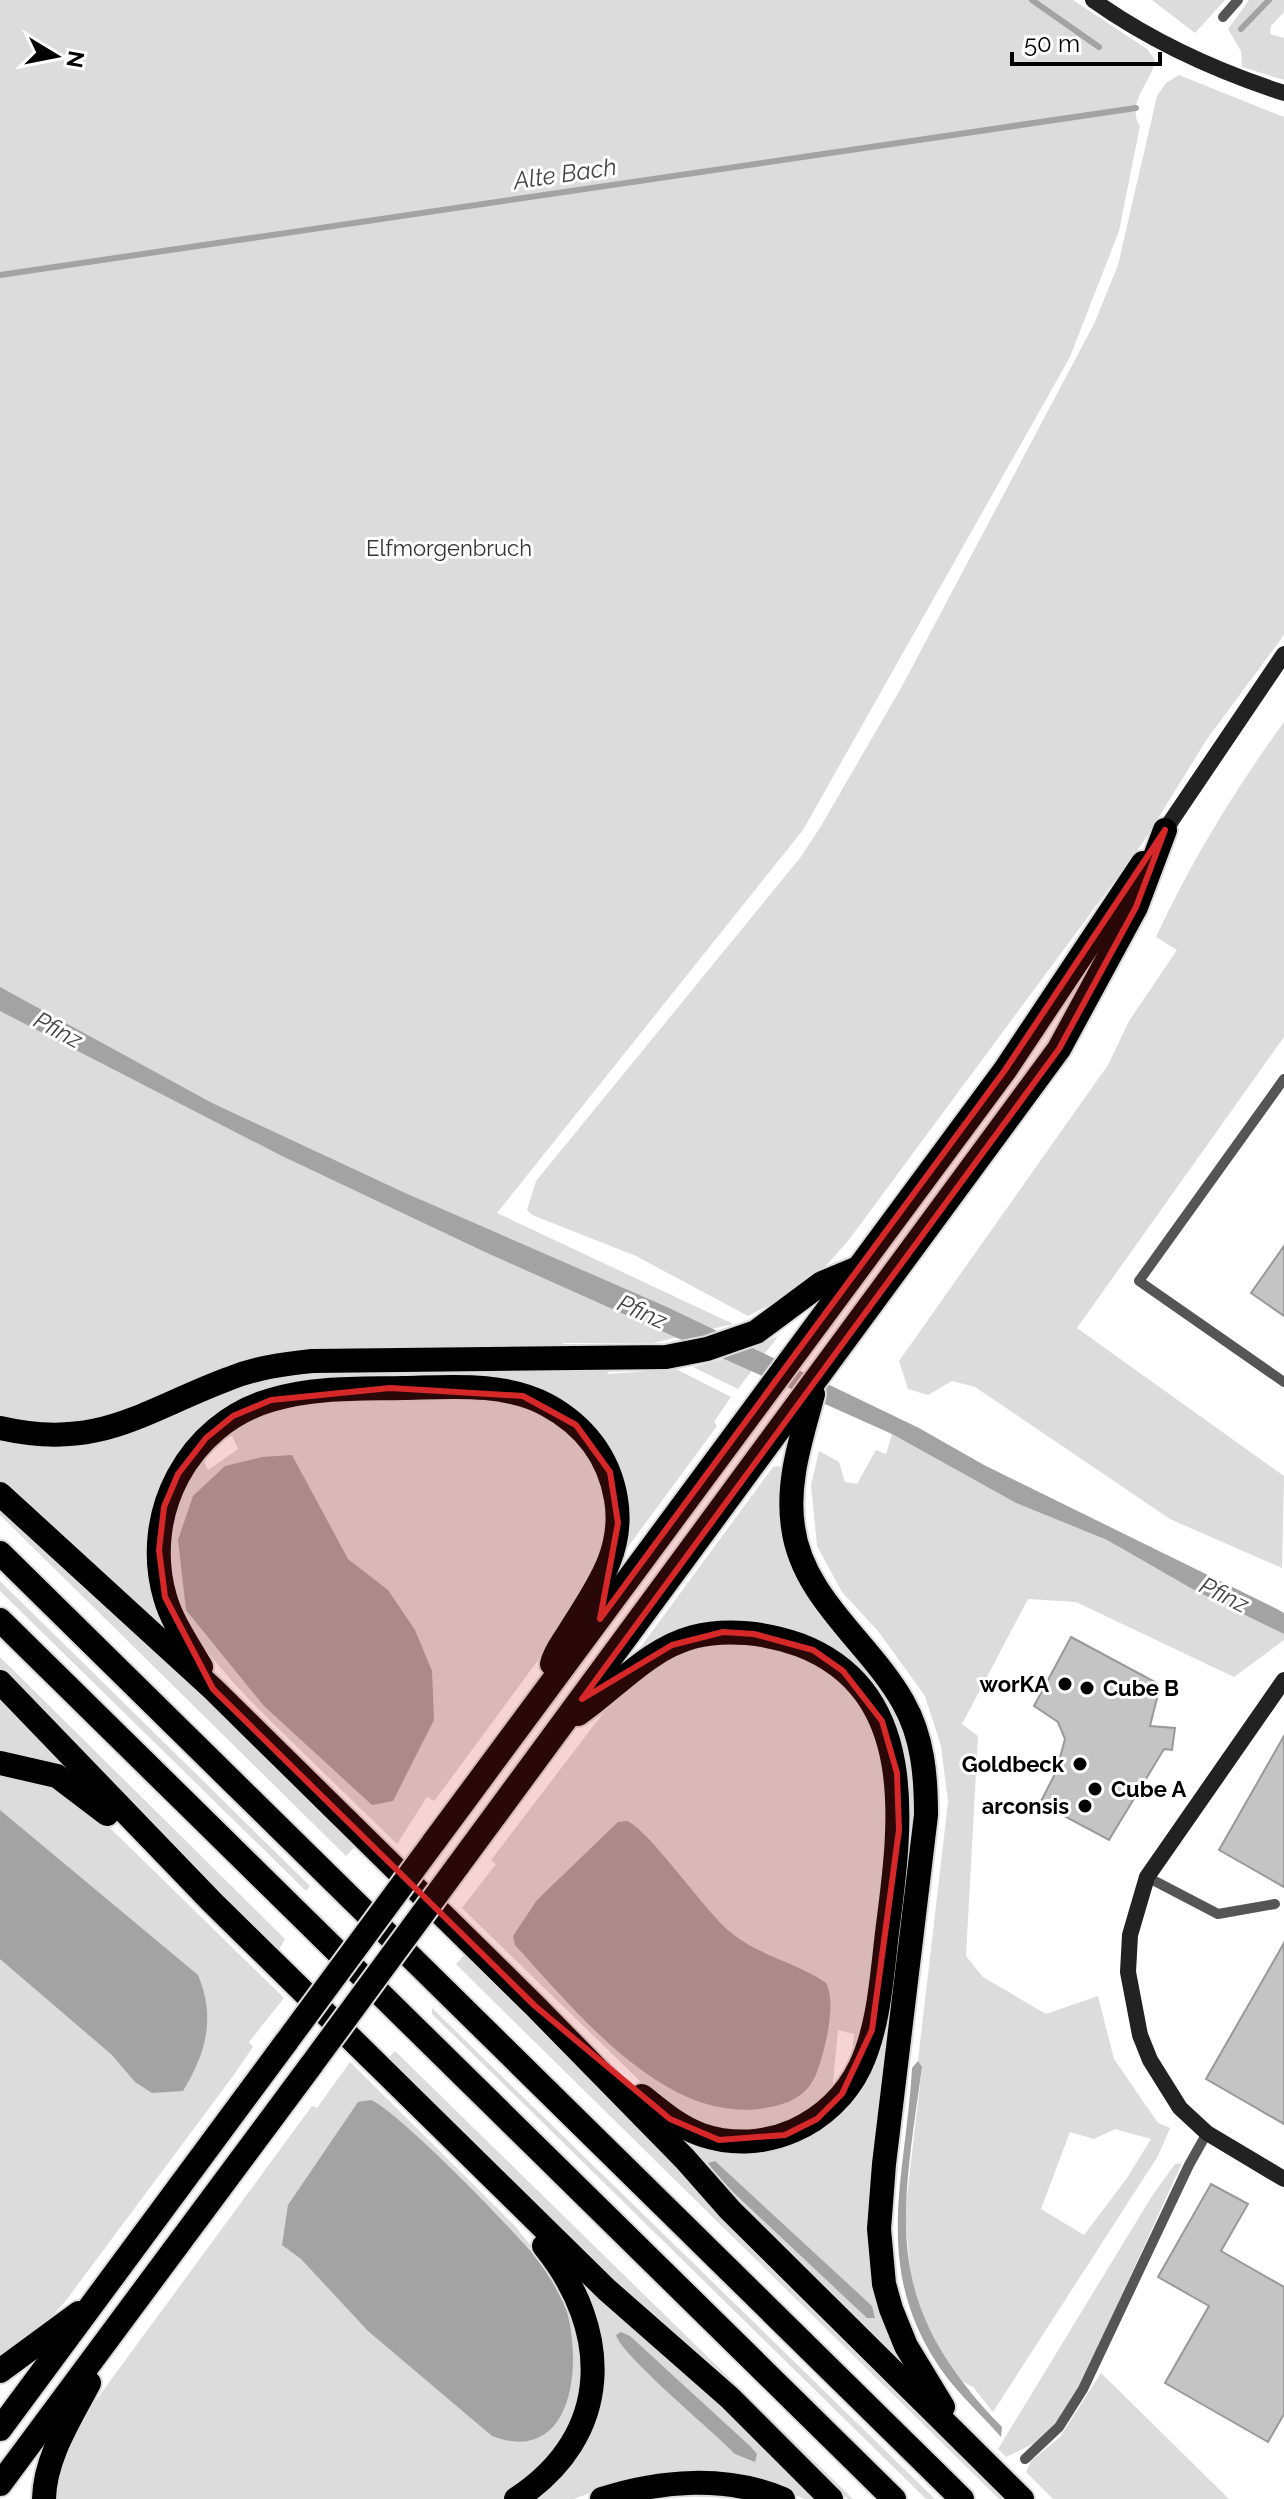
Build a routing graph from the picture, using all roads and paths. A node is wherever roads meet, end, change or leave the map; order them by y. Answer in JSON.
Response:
{"nodes":[{"id":1,"x":1093,"y":0,"type":"edge"},
{"id":2,"x":1238,"y":0,"type":"edge"},
{"id":3,"x":1223,"y":17,"type":"dead end"},
{"id":4,"x":1284,"y":93,"type":"edge"},
{"id":5,"x":1284,"y":654,"type":"edge"},
{"id":6,"x":1165,"y":830,"type":"junction"},
{"id":7,"x":1284,"y":1079,"type":"edge"},
{"id":8,"x":860,"y":1267,"type":"junction"},
{"id":9,"x":1284,"y":1382,"type":"edge"},
{"id":10,"x":0,"y":1428,"type":"edge"},
{"id":11,"x":791,"y":1434,"type":"junction"},
{"id":12,"x":0,"y":1494,"type":"edge"},
{"id":13,"x":0,"y":1553,"type":"edge"},
{"id":14,"x":0,"y":1620,"type":"edge"},
{"id":15,"x":1284,"y":1680,"type":"edge"},
{"id":16,"x":0,"y":1682,"type":"edge"},
{"id":17,"x":213,"y":1689,"type":"junction"},
{"id":18,"x":548,"y":1691,"type":"junction"},
{"id":19,"x":563,"y":1725,"type":"junction"},
{"id":20,"x":0,"y":1763,"type":"edge"},
{"id":21,"x":1147,"y":1877,"type":"junction"},
{"id":22,"x":212,"y":1902,"type":"junction"},
{"id":23,"x":1275,"y":1904,"type":"dead end"},
{"id":24,"x":535,"y":2006,"type":"junction"},
{"id":25,"x":1207,"y":2133,"type":"junction"},
{"id":26,"x":1284,"y":2179,"type":"edge"},
{"id":27,"x":530,"y":2214,"type":"junction"},
{"id":28,"x":98,"y":2299,"type":"junction"},
{"id":29,"x":122,"y":2320,"type":"junction"},
{"id":30,"x":0,"y":2371,"type":"edge"},
{"id":31,"x":0,"y":2429,"type":"edge"},
{"id":32,"x":952,"y":2431,"type":"junction"},
{"id":33,"x":1025,"y":2459,"type":"dead end"},
{"id":34,"x":0,"y":2484,"type":"edge"},
{"id":35,"x":44,"y":2499,"type":"edge"},
{"id":36,"x":516,"y":2499,"type":"edge"},
{"id":37,"x":602,"y":2499,"type":"edge"},
{"id":38,"x":783,"y":2499,"type":"edge"},
{"id":39,"x":831,"y":2499,"type":"edge"},
{"id":40,"x":894,"y":2499,"type":"edge"},
{"id":41,"x":962,"y":2499,"type":"edge"},
{"id":42,"x":1022,"y":2499,"type":"edge"}],
"edges":[{"from":1,"to":4,"type":"street"},
{"from":2,"to":3,"type":"lane"},
{"from":5,"to":6,"type":"street"},
{"from":6,"to":8,"type":"highway"},
{"from":6,"to":11,"type":"highway"},
{"from":7,"to":9,"type":"lane"},
{"from":8,"to":10,"type":"highway"},
{"from":8,"to":18,"type":"highway"},
{"from":11,"to":19,"type":"highway"},
{"from":11,"to":32,"type":"highway"},
{"from":12,"to":17,"type":"highway"},
{"from":13,"to":41,"type":"highway"},
{"from":14,"to":40,"type":"highway"},
{"from":15,"to":21,"type":"street"},
{"from":16,"to":22,"type":"highway"},
{"from":17,"to":18,"type":"highway"},
{"from":17,"to":24,"type":"highway"},
{"from":18,"to":28,"type":"highway","bridge":true},
{"from":19,"to":24,"type":"highway"},
{"from":19,"to":29,"type":"highway","bridge":true},
{"from":20,"to":22,"type":"highway"},
{"from":21,"to":23,"type":"lane"},
{"from":21,"to":25,"type":"street"},
{"from":22,"to":27,"type":"highway"},
{"from":24,"to":32,"type":"highway"},
{"from":25,"to":26,"type":"street"},
{"from":25,"to":33,"type":"lane"},
{"from":27,"to":36,"type":"highway"},
{"from":27,"to":39,"type":"highway"},
{"from":28,"to":30,"type":"highway"},
{"from":28,"to":31,"type":"highway"},
{"from":29,"to":34,"type":"highway"},
{"from":29,"to":35,"type":"highway"},
{"from":32,"to":42,"type":"highway"},
{"from":37,"to":38,"type":"highway"}]}
